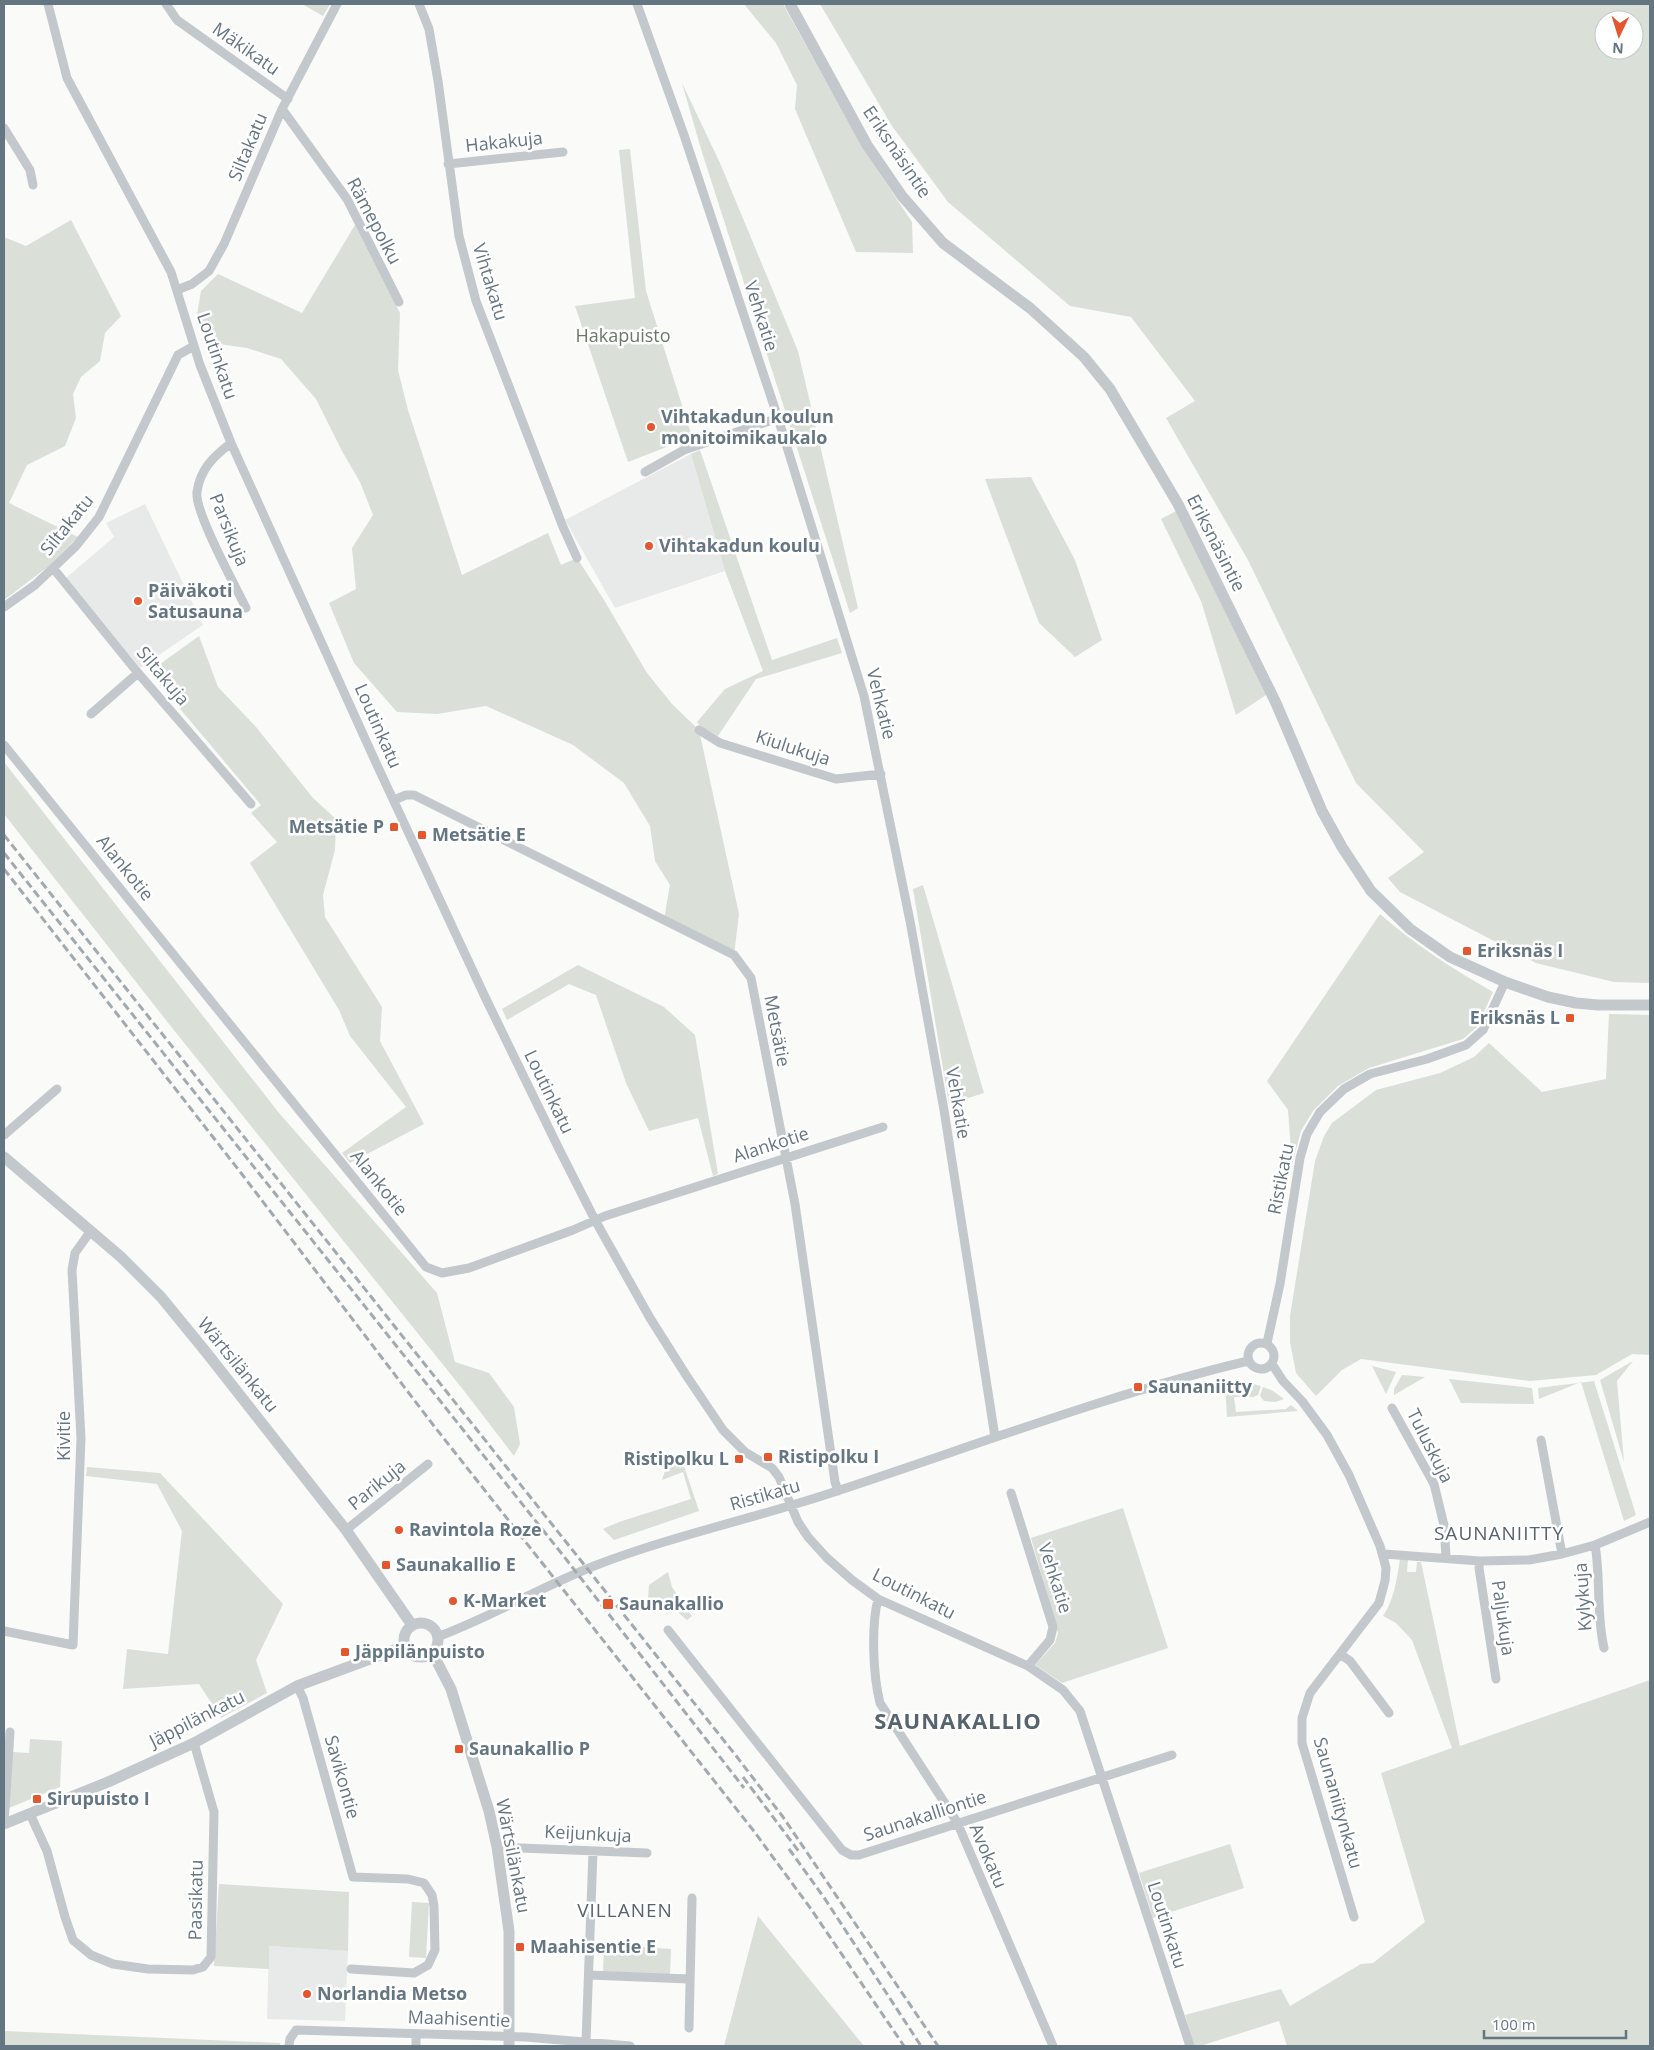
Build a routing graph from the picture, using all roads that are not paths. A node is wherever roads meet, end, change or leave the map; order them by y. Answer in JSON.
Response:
{"nodes":[{"id":1,"x":48,"y":4,"type":"edge"},
{"id":2,"x":166,"y":4,"type":"edge"},
{"id":3,"x":337,"y":4,"type":"edge"},
{"id":4,"x":418,"y":4,"type":"edge"},
{"id":5,"x":637,"y":4,"type":"edge"},
{"id":6,"x":790,"y":4,"type":"edge"},
{"id":7,"x":288,"y":99,"type":"junction"},
{"id":8,"x":282,"y":109,"type":"junction"},
{"id":9,"x":4,"y":128,"type":"edge"},
{"id":10,"x":564,"y":152,"type":"dead end"},
{"id":11,"x":448,"y":164,"type":"junction"},
{"id":12,"x":33,"y":185,"type":"dead end"},
{"id":13,"x":178,"y":290,"type":"junction"},
{"id":14,"x":399,"y":302,"type":"dead end"},
{"id":15,"x":194,"y":346,"type":"junction"},
{"id":16,"x":778,"y":418,"type":"junction"},
{"id":17,"x":231,"y":443,"type":"junction"},
{"id":18,"x":645,"y":472,"type":"dead end"},
{"id":19,"x":577,"y":558,"type":"dead end"},
{"id":20,"x":53,"y":568,"type":"junction"},
{"id":21,"x":4,"y":607,"type":"edge"},
{"id":22,"x":246,"y":608,"type":"dead end"},
{"id":23,"x":138,"y":673,"type":"junction"},
{"id":24,"x":91,"y":714,"type":"dead end"},
{"id":25,"x":699,"y":730,"type":"dead end"},
{"id":26,"x":4,"y":745,"type":"edge"},
{"id":27,"x":881,"y":774,"type":"junction"},
{"id":28,"x":394,"y":800,"type":"junction"},
{"id":29,"x":251,"y":804,"type":"dead end"},
{"id":30,"x":1505,"y":982,"type":"junction"},
{"id":31,"x":1650,"y":1005,"type":"edge"},
{"id":32,"x":57,"y":1089,"type":"dead end"},
{"id":33,"x":883,"y":1127,"type":"dead end"},
{"id":34,"x":4,"y":1135,"type":"edge"},
{"id":35,"x":4,"y":1157,"type":"edge"},
{"id":36,"x":785,"y":1157,"type":"junction"},
{"id":37,"x":595,"y":1220,"type":"junction"},
{"id":38,"x":90,"y":1232,"type":"junction"},
{"id":39,"x":1267,"y":1344,"type":"junction"},
{"id":40,"x":1248,"y":1361,"type":"junction"},
{"id":41,"x":1272,"y":1364,"type":"junction"},
{"id":42,"x":1392,"y":1408,"type":"dead end"},
{"id":43,"x":995,"y":1437,"type":"junction"},
{"id":44,"x":1541,"y":1440,"type":"dead end"},
{"id":45,"x":428,"y":1464,"type":"dead end"},
{"id":46,"x":838,"y":1491,"type":"junction"},
{"id":47,"x":1011,"y":1493,"type":"dead end"},
{"id":48,"x":790,"y":1505,"type":"junction"},
{"id":49,"x":1650,"y":1522,"type":"edge"},
{"id":50,"x":346,"y":1530,"type":"junction"},
{"id":51,"x":1595,"y":1545,"type":"junction"},
{"id":52,"x":1384,"y":1554,"type":"junction"},
{"id":53,"x":1562,"y":1554,"type":"junction"},
{"id":54,"x":1446,"y":1557,"type":"junction"},
{"id":55,"x":1480,"y":1561,"type":"junction"},
{"id":56,"x":878,"y":1598,"type":"junction"},
{"id":57,"x":412,"y":1625,"type":"junction"},
{"id":58,"x":668,"y":1630,"type":"dead end"},
{"id":59,"x":4,"y":1631,"type":"edge"},
{"id":60,"x":437,"y":1637,"type":"junction"},
{"id":61,"x":405,"y":1646,"type":"junction"},
{"id":62,"x":1604,"y":1648,"type":"dead end"},
{"id":63,"x":432,"y":1652,"type":"junction"},
{"id":64,"x":1340,"y":1654,"type":"junction"},
{"id":65,"x":1028,"y":1666,"type":"junction"},
{"id":66,"x":1496,"y":1679,"type":"dead end"},
{"id":67,"x":297,"y":1686,"type":"junction"},
{"id":68,"x":1389,"y":1713,"type":"dead end"},
{"id":69,"x":10,"y":1732,"type":"dead end"},
{"id":70,"x":194,"y":1743,"type":"junction"},
{"id":71,"x":1172,"y":1755,"type":"dead end"},
{"id":72,"x":1102,"y":1777,"type":"junction"},
{"id":73,"x":30,"y":1814,"type":"junction"},
{"id":74,"x":957,"y":1822,"type":"junction"},
{"id":75,"x":4,"y":1824,"type":"edge"},
{"id":76,"x":497,"y":1847,"type":"junction"},
{"id":77,"x":593,"y":1852,"type":"junction"},
{"id":78,"x":647,"y":1853,"type":"dead end"},
{"id":79,"x":692,"y":1898,"type":"dead end"},
{"id":80,"x":1354,"y":1917,"type":"dead end"},
{"id":81,"x":351,"y":1969,"type":"dead end"},
{"id":82,"x":590,"y":1975,"type":"junction"},
{"id":83,"x":689,"y":1979,"type":"junction"},
{"id":84,"x":689,"y":2028,"type":"dead end"},
{"id":85,"x":416,"y":2034,"type":"junction"},
{"id":86,"x":290,"y":2042,"type":"edge"},
{"id":87,"x":509,"y":2042,"type":"edge"},
{"id":88,"x":586,"y":2042,"type":"junction"},
{"id":89,"x":416,"y":2046,"type":"edge"},
{"id":90,"x":630,"y":2046,"type":"edge"},
{"id":91,"x":1053,"y":2046,"type":"edge"},
{"id":92,"x":1190,"y":2046,"type":"edge"}],
"edges":[{"from":1,"to":13,"type":"street","name":"Loutinkatu"},
{"from":2,"to":7,"type":"street","name":"Mäkikatu"},
{"from":3,"to":7,"type":"street","name":"Siltakatu"},
{"from":4,"to":11,"type":"street","name":"Vihtakatu"},
{"from":5,"to":16,"type":"street","name":"Vehkatie"},
{"from":6,"to":30,"type":"street","name":"Eriksnäsintie"},
{"from":7,"to":8,"type":"street","name":"Siltakatu"},
{"from":8,"to":13,"type":"street","name":"Siltakatu"},
{"from":8,"to":14,"type":"street","name":"Rämepolku"},
{"from":9,"to":12,"type":"street"},
{"from":10,"to":11,"type":"street","name":"Hakakuja"},
{"from":11,"to":19,"type":"street","name":"Vihtakatu"},
{"from":13,"to":15,"type":"street","name":"Loutinkatu"},
{"from":15,"to":17,"type":"street","name":"Loutinkatu"},
{"from":15,"to":20,"type":"street","name":"Siltakatu"},
{"from":16,"to":18,"type":"street"},
{"from":16,"to":27,"type":"street","name":"Vehkatie"},
{"from":17,"to":22,"type":"street","name":"Parsikuja"},
{"from":17,"to":28,"type":"street","name":"Loutinkatu"},
{"from":20,"to":21,"type":"street","name":"Siltakatu"},
{"from":20,"to":23,"type":"street","name":"Siltakuja"},
{"from":23,"to":24,"type":"street"},
{"from":23,"to":29,"type":"street","name":"Siltakuja"},
{"from":25,"to":27,"type":"street","name":"Kiulukuja"},
{"from":26,"to":37,"type":"street","name":"Alankotie"},
{"from":27,"to":43,"type":"street","name":"Vehkatie"},
{"from":28,"to":36,"type":"street","name":"Metsätie"},
{"from":28,"to":37,"type":"street","name":"Loutinkatu"},
{"from":30,"to":31,"type":"street","name":"Eriksnäsintie"},
{"from":30,"to":39,"type":"street","name":"Ristikatu"},
{"from":32,"to":34,"type":"street"},
{"from":33,"to":36,"type":"street","name":"Alankotie"},
{"from":35,"to":38,"type":"street","name":"Wärtsilänkatu"},
{"from":36,"to":37,"type":"street","name":"Alankotie"},
{"from":36,"to":46,"type":"street","name":"Metsätie"},
{"from":37,"to":48,"type":"street","name":"Loutinkatu"},
{"from":38,"to":50,"type":"street","name":"Wärtsilänkatu"},
{"from":38,"to":59,"type":"street","name":"Kivitie"},
{"from":39,"to":40,"type":"street"},
{"from":39,"to":41,"type":"street"},
{"from":40,"to":41,"type":"street"},
{"from":40,"to":43,"type":"street","name":"Ristikatu"},
{"from":41,"to":52,"type":"street","name":"Saunaniitynkatu"},
{"from":42,"to":54,"type":"street","name":"Tuluskuja"},
{"from":43,"to":46,"type":"street","name":"Ristikatu"},
{"from":44,"to":53,"type":"street"},
{"from":45,"to":50,"type":"street","name":"Parikuja"},
{"from":46,"to":48,"type":"street","name":"Ristikatu"},
{"from":47,"to":65,"type":"street","name":"Vehkatie"},
{"from":48,"to":56,"type":"street","name":"Loutinkatu"},
{"from":48,"to":60,"type":"street","name":"Ristikatu"},
{"from":49,"to":51,"type":"street"},
{"from":50,"to":57,"type":"street","name":"Wärtsilänkatu"},
{"from":51,"to":53,"type":"street"},
{"from":51,"to":62,"type":"street","name":"Kylykuja"},
{"from":52,"to":54,"type":"street"},
{"from":52,"to":64,"type":"street","name":"Saunaniitynkatu"},
{"from":53,"to":55,"type":"street"},
{"from":54,"to":55,"type":"street"},
{"from":55,"to":66,"type":"street","name":"Paljukuja"},
{"from":56,"to":65,"type":"street","name":"Loutinkatu"},
{"from":56,"to":74,"type":"street","name":"Avokatu"},
{"from":57,"to":60,"type":"street"},
{"from":57,"to":61,"type":"street"},
{"from":58,"to":74,"type":"street","name":"Saunakalliontie"},
{"from":60,"to":63,"type":"street"},
{"from":61,"to":63,"type":"street"},
{"from":61,"to":67,"type":"street","name":"Jäppilänkatu"},
{"from":63,"to":76,"type":"street","name":"Wärtsilänkatu"},
{"from":64,"to":68,"type":"street"},
{"from":64,"to":80,"type":"street","name":"Saunaniitynkatu"},
{"from":65,"to":72,"type":"street","name":"Loutinkatu"},
{"from":67,"to":70,"type":"street","name":"Jäppilänkatu"},
{"from":67,"to":81,"type":"street","name":"Savikontie"},
{"from":69,"to":75,"type":"street"},
{"from":70,"to":73,"type":"street","name":"Jäppilänkatu"},
{"from":70,"to":73,"type":"street","name":"Paasikatu"},
{"from":71,"to":72,"type":"street","name":"Saunakalliontie"},
{"from":72,"to":74,"type":"street","name":"Saunakalliontie"},
{"from":72,"to":92,"type":"street","name":"Loutinkatu"},
{"from":73,"to":75,"type":"street","name":"Jäppilänkatu"},
{"from":74,"to":91,"type":"street","name":"Avokatu"},
{"from":76,"to":77,"type":"street","name":"Keijunkuja"},
{"from":76,"to":87,"type":"street","name":"Wärtsilänkatu"},
{"from":77,"to":78,"type":"street","name":"Keijunkuja"},
{"from":77,"to":82,"type":"street"},
{"from":79,"to":83,"type":"street"},
{"from":82,"to":83,"type":"street"},
{"from":82,"to":88,"type":"street"},
{"from":83,"to":84,"type":"street"},
{"from":85,"to":86,"type":"street","name":"Maahisentie"},
{"from":85,"to":87,"type":"street","name":"Maahisentie"},
{"from":85,"to":89,"type":"street"},
{"from":87,"to":88,"type":"street","name":"Maahisentie"},
{"from":88,"to":90,"type":"street","name":"Maahisentie"}]}
